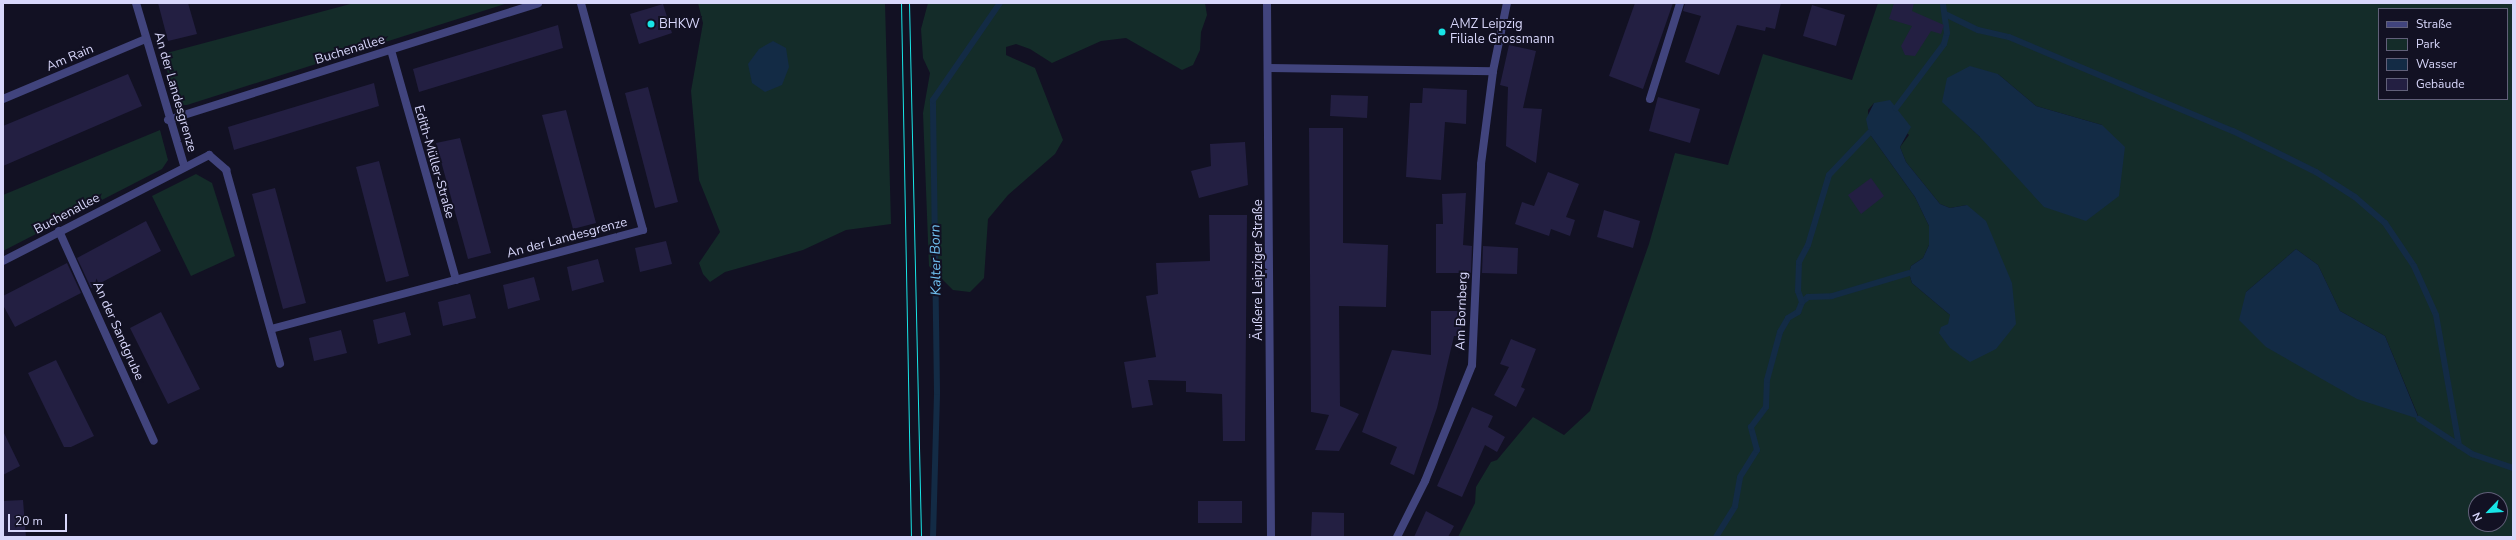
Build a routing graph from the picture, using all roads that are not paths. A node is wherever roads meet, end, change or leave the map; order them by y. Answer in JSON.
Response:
{"nodes":[{"id":1,"x":136,"y":3,"type":"edge"},
{"id":2,"x":538,"y":3,"type":"edge"},
{"id":3,"x":581,"y":3,"type":"edge"},
{"id":4,"x":1268,"y":3,"type":"edge"},
{"id":5,"x":1507,"y":3,"type":"edge"},
{"id":6,"x":1680,"y":3,"type":"edge"},
{"id":7,"x":146,"y":39,"type":"junction"},
{"id":8,"x":391,"y":50,"type":"junction"},
{"id":9,"x":1268,"y":68,"type":"junction"},
{"id":10,"x":1493,"y":71,"type":"junction"},
{"id":11,"x":3,"y":99,"type":"edge"},
{"id":12,"x":1650,"y":99,"type":"dead end"},
{"id":13,"x":168,"y":120,"type":"junction"},
{"id":14,"x":184,"y":165,"type":"junction"},
{"id":15,"x":59,"y":231,"type":"junction"},
{"id":16,"x":3,"y":261,"type":"edge"},
{"id":17,"x":456,"y":280,"type":"junction"},
{"id":18,"x":271,"y":329,"type":"junction"},
{"id":19,"x":280,"y":364,"type":"dead end"},
{"id":20,"x":154,"y":441,"type":"dead end"},
{"id":21,"x":1271,"y":537,"type":"edge"},
{"id":22,"x":1397,"y":537,"type":"edge"}],
"edges":[{"from":1,"to":7,"type":"street","name":"An der Landesgrenze"},
{"from":2,"to":8,"type":"street","name":"Buchenallee"},
{"from":3,"to":17,"type":"street","name":"An der Landesgrenze"},
{"from":4,"to":9,"type":"street","name":"Äußere Leipziger Straße"},
{"from":5,"to":10,"type":"street","name":"Am Bornberg"},
{"from":6,"to":12,"type":"street"},
{"from":7,"to":11,"type":"street","name":"Am Rain"},
{"from":7,"to":13,"type":"street","name":"An der Landesgrenze"},
{"from":8,"to":13,"type":"street","name":"Buchenallee"},
{"from":8,"to":17,"type":"street","name":"Edith-Müller-Straße"},
{"from":9,"to":10,"type":"street"},
{"from":9,"to":21,"type":"street","name":"Äußere Leipziger Straße"},
{"from":10,"to":22,"type":"street","name":"Am Bornberg"},
{"from":13,"to":14,"type":"street","name":"An der Landesgrenze"},
{"from":14,"to":15,"type":"street","name":"Buchenallee"},
{"from":14,"to":18,"type":"street","name":"An der Landesgrenze"},
{"from":15,"to":16,"type":"street","name":"Buchenallee"},
{"from":15,"to":20,"type":"street","name":"An der Sandgrube"},
{"from":17,"to":18,"type":"street","name":"An der Landesgrenze"},
{"from":18,"to":19,"type":"street","name":"An der Landesgrenze"}]}
